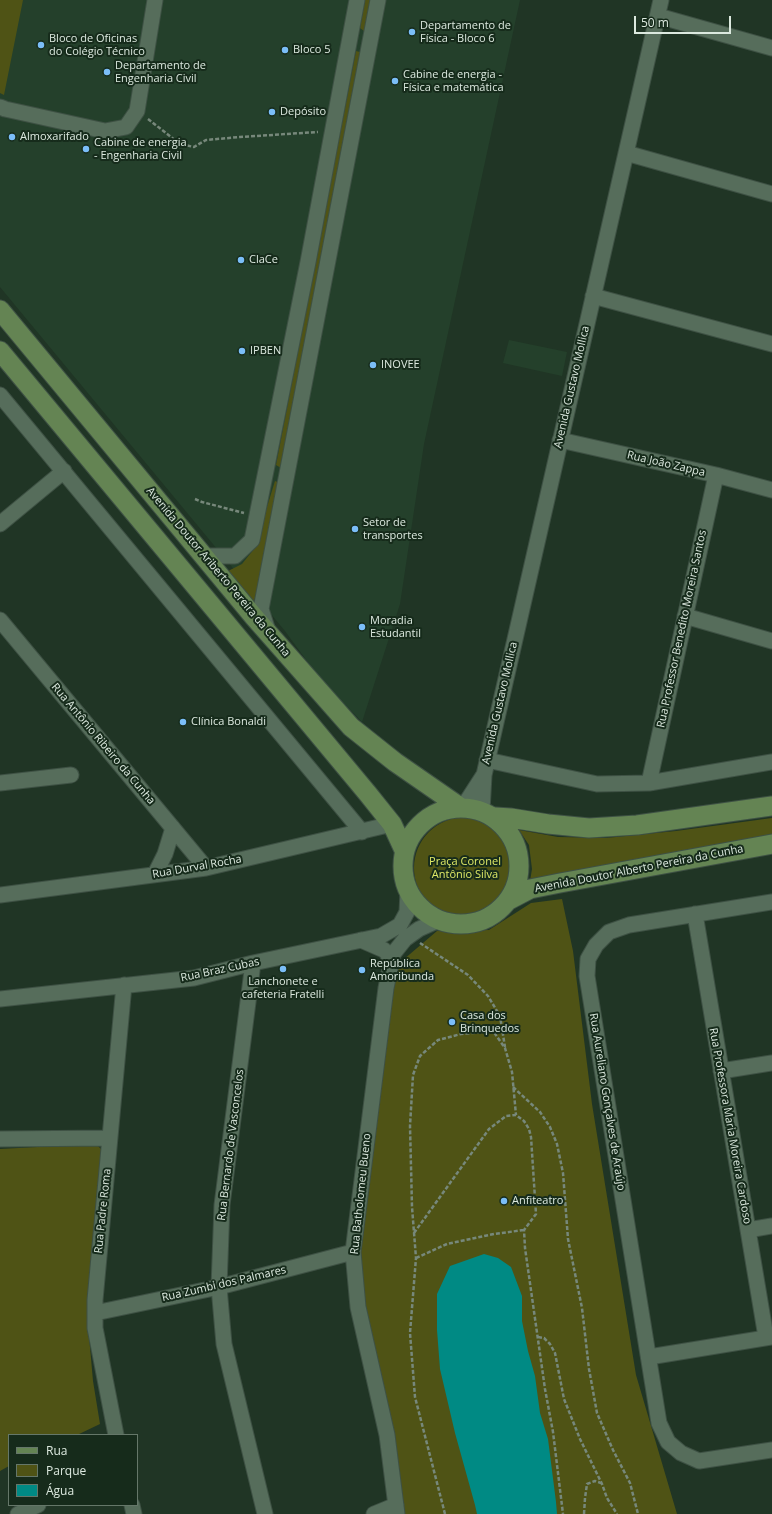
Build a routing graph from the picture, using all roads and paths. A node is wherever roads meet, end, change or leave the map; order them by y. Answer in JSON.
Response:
{"nodes":[{"id":1,"x":155,"y":0,"type":"edge"},
{"id":2,"x":357,"y":0,"type":"edge"},
{"id":3,"x":378,"y":0,"type":"edge"},
{"id":4,"x":662,"y":0,"type":"edge"},
{"id":5,"x":658,"y":16,"type":"junction"},
{"id":6,"x":350,"y":44,"type":"junction"},
{"id":7,"x":772,"y":48,"type":"edge"},
{"id":8,"x":369,"y":51,"type":"junction"},
{"id":9,"x":0,"y":107,"type":"edge"},
{"id":10,"x":137,"y":111,"type":"junction"},
{"id":11,"x":333,"y":131,"type":"junction"},
{"id":12,"x":626,"y":153,"type":"junction"},
{"id":13,"x":772,"y":194,"type":"edge"},
{"id":14,"x":593,"y":296,"type":"junction"},
{"id":15,"x":0,"y":310,"type":"edge"},
{"id":16,"x":772,"y":344,"type":"edge"},
{"id":17,"x":0,"y":351,"type":"edge"},
{"id":18,"x":0,"y":395,"type":"edge"},
{"id":19,"x":560,"y":440,"type":"junction"},
{"id":20,"x":266,"y":466,"type":"junction"},
{"id":21,"x":64,"y":471,"type":"junction"},
{"id":22,"x":287,"y":474,"type":"junction"},
{"id":23,"x":716,"y":476,"type":"junction"},
{"id":24,"x":772,"y":490,"type":"edge"},
{"id":25,"x":195,"y":499,"type":"dead end"},
{"id":26,"x":256,"y":516,"type":"junction"},
{"id":27,"x":0,"y":524,"type":"edge"},
{"id":28,"x":204,"y":556,"type":"junction"},
{"id":29,"x":685,"y":616,"type":"junction"},
{"id":30,"x":0,"y":620,"type":"edge"},
{"id":31,"x":269,"y":634,"type":"junction"},
{"id":32,"x":772,"y":641,"type":"edge"},
{"id":33,"x":487,"y":760,"type":"junction"},
{"id":34,"x":772,"y":762,"type":"edge"},
{"id":35,"x":71,"y":774,"type":"dead end"},
{"id":36,"x":484,"y":775,"type":"junction"},
{"id":37,"x":0,"y":783,"type":"edge"},
{"id":38,"x":648,"y":783,"type":"junction"},
{"id":39,"x":772,"y":806,"type":"edge"},
{"id":40,"x":462,"y":807,"type":"junction"},
{"id":41,"x":488,"y":814,"type":"junction"},
{"id":42,"x":392,"y":824,"type":"junction"},
{"id":43,"x":173,"y":828,"type":"junction"},
{"id":44,"x":362,"y":832,"type":"junction"},
{"id":45,"x":772,"y":844,"type":"edge"},
{"id":46,"x":404,"y":850,"type":"junction"},
{"id":47,"x":206,"y":868,"type":"junction"},
{"id":48,"x":155,"y":874,"type":"junction"},
{"id":49,"x":408,"y":891,"type":"junction"},
{"id":50,"x":0,"y":895,"type":"edge"},
{"id":51,"x":509,"y":900,"type":"junction"},
{"id":52,"x":772,"y":902,"type":"edge"},
{"id":53,"x":695,"y":914,"type":"junction"},
{"id":54,"x":439,"y":920,"type":"junction"},
{"id":55,"x":410,"y":936,"type":"junction"},
{"id":56,"x":361,"y":940,"type":"junction"},
{"id":57,"x":253,"y":963,"type":"junction"},
{"id":58,"x":390,"y":965,"type":"junction"},
{"id":59,"x":124,"y":985,"type":"junction"},
{"id":60,"x":0,"y":999,"type":"edge"},
{"id":61,"x":505,"y":1048,"type":"junction"},
{"id":62,"x":772,"y":1063,"type":"edge"},
{"id":63,"x":721,"y":1071,"type":"junction"},
{"id":64,"x":514,"y":1088,"type":"junction"},
{"id":65,"x":516,"y":1115,"type":"junction"},
{"id":66,"x":110,"y":1138,"type":"junction"},
{"id":67,"x":0,"y":1139,"type":"edge"},
{"id":68,"x":772,"y":1226,"type":"edge"},
{"id":69,"x":524,"y":1230,"type":"junction"},
{"id":70,"x":748,"y":1230,"type":"junction"},
{"id":71,"x":414,"y":1233,"type":"junction"},
{"id":72,"x":353,"y":1252,"type":"junction"},
{"id":73,"x":416,"y":1258,"type":"junction"},
{"id":74,"x":219,"y":1287,"type":"junction"},
{"id":75,"x":95,"y":1313,"type":"junction"},
{"id":76,"x":538,"y":1337,"type":"junction"},
{"id":77,"x":769,"y":1337,"type":"edge"},
{"id":78,"x":649,"y":1357,"type":"junction"},
{"id":79,"x":116,"y":1434,"type":"edge"},
{"id":80,"x":772,"y":1450,"type":"edge"},
{"id":81,"x":602,"y":1484,"type":"junction"},
{"id":82,"x":36,"y":1506,"type":"edge"},
{"id":83,"x":397,"y":1510,"type":"edge"},
{"id":84,"x":18,"y":1514,"type":"edge"},
{"id":85,"x":265,"y":1514,"type":"edge"},
{"id":86,"x":374,"y":1514,"type":"edge"},
{"id":87,"x":445,"y":1514,"type":"edge"},
{"id":88,"x":563,"y":1514,"type":"edge"},
{"id":89,"x":584,"y":1514,"type":"edge"},
{"id":90,"x":617,"y":1514,"type":"edge"},
{"id":91,"x":638,"y":1514,"type":"edge"}],
"edges":[{"from":1,"to":10,"type":"street"},
{"from":2,"to":6,"type":"street"},
{"from":3,"to":8,"type":"street"},
{"from":4,"to":5,"type":"street","name":"Avenida Gustavo Mollica"},
{"from":5,"to":7,"type":"street"},
{"from":5,"to":12,"type":"street","name":"Avenida Gustavo Mollica"},
{"from":6,"to":8,"type":"street"},
{"from":6,"to":11,"type":"street"},
{"from":8,"to":22,"type":"street"},
{"from":9,"to":10,"type":"street"},
{"from":10,"to":11,"type":"path"},
{"from":11,"to":20,"type":"street"},
{"from":12,"to":13,"type":"street"},
{"from":12,"to":14,"type":"street","name":"Avenida Gustavo Mollica"},
{"from":14,"to":16,"type":"street"},
{"from":14,"to":19,"type":"street","name":"Avenida Gustavo Mollica"},
{"from":15,"to":28,"type":"main road","name":"Avenida Doutor Ariberto Pereira da Cunha"},
{"from":17,"to":42,"type":"main road"},
{"from":18,"to":21,"type":"street"},
{"from":19,"to":23,"type":"street","name":"Rua João Zappa"},
{"from":19,"to":33,"type":"street","name":"Avenida Gustavo Mollica"},
{"from":20,"to":22,"type":"street"},
{"from":20,"to":26,"type":"street"},
{"from":21,"to":27,"type":"street"},
{"from":21,"to":44,"type":"street"},
{"from":22,"to":31,"type":"street"},
{"from":23,"to":24,"type":"street","name":"Rua João Zappa"},
{"from":23,"to":29,"type":"street","name":"Rua Professor Benedito Moreira Santos"},
{"from":25,"to":26,"type":"path"},
{"from":26,"to":28,"type":"street"},
{"from":28,"to":31,"type":"main road","name":"Avenida Doutor Ariberto Pereira da Cunha"},
{"from":29,"to":32,"type":"street"},
{"from":29,"to":38,"type":"street","name":"Rua Professor Benedito Moreira Santos"},
{"from":30,"to":43,"type":"street","name":"Rua Antônio Ribeiro da Cunha"},
{"from":31,"to":40,"type":"main road","name":"Avenida Doutor Ariberto Pereira da Cunha"},
{"from":33,"to":36,"type":"street","name":"Avenida Gustavo Mollica"},
{"from":33,"to":38,"type":"street"},
{"from":34,"to":38,"type":"street"},
{"from":35,"to":37,"type":"street"},
{"from":36,"to":40,"type":"street","name":"Avenida Gustavo Mollica"},
{"from":36,"to":41,"type":"street","name":"Avenida Gustavo Mollica"},
{"from":39,"to":41,"type":"main road"},
{"from":40,"to":41,"type":"main road"},
{"from":40,"to":46,"type":"main road"},
{"from":41,"to":51,"type":"main road"},
{"from":42,"to":44,"type":"street","name":"Rua Durval Rocha"},
{"from":42,"to":46,"type":"main road"},
{"from":43,"to":47,"type":"street","name":"Rua Antônio Ribeiro da Cunha"},
{"from":43,"to":48,"type":"street"},
{"from":44,"to":47,"type":"street","name":"Rua Durval Rocha"},
{"from":45,"to":51,"type":"main road","name":"Avenida Doutor Alberto Pereira da Cunha"},
{"from":46,"to":49,"type":"main road"},
{"from":47,"to":48,"type":"street","name":"Rua Durval Rocha"},
{"from":48,"to":50,"type":"street","name":"Rua Durval Rocha"},
{"from":49,"to":54,"type":"main road"},
{"from":49,"to":56,"type":"street","name":"Rua Braz Cubas"},
{"from":51,"to":54,"type":"main road"},
{"from":52,"to":53,"type":"street","name":"Rua Aureliano Gonçalves de Araújo"},
{"from":53,"to":63,"type":"street","name":"Rua Professora Maria Moreira Cardoso"},
{"from":53,"to":78,"type":"street","name":"Rua Aureliano Gonçalves de Araújo"},
{"from":54,"to":55,"type":"street","name":"Rua Batholomeu Bueno"},
{"from":55,"to":58,"type":"street","name":"Rua Batholomeu Bueno"},
{"from":55,"to":61,"type":"path"},
{"from":56,"to":57,"type":"street","name":"Rua Braz Cubas"},
{"from":56,"to":58,"type":"street"},
{"from":57,"to":59,"type":"street","name":"Rua Braz Cubas"},
{"from":57,"to":74,"type":"street","name":"Rua Bernardo de Vasconcelos"},
{"from":58,"to":72,"type":"street","name":"Rua Batholomeu Bueno"},
{"from":59,"to":60,"type":"street","name":"Rua Braz Cubas"},
{"from":59,"to":66,"type":"street","name":"Rua Padre Roma"},
{"from":61,"to":64,"type":"path"},
{"from":61,"to":71,"type":"path"},
{"from":62,"to":63,"type":"street"},
{"from":63,"to":70,"type":"street","name":"Rua Professora Maria Moreira Cardoso"},
{"from":64,"to":65,"type":"path"},
{"from":64,"to":91,"type":"path"},
{"from":65,"to":69,"type":"path"},
{"from":65,"to":71,"type":"path"},
{"from":66,"to":67,"type":"street"},
{"from":66,"to":75,"type":"street","name":"Rua Padre Roma"},
{"from":68,"to":70,"type":"street"},
{"from":69,"to":73,"type":"path"},
{"from":69,"to":76,"type":"path"},
{"from":70,"to":77,"type":"street","name":"Rua Professora Maria Moreira Cardoso"},
{"from":71,"to":73,"type":"path"},
{"from":72,"to":74,"type":"street","name":"Rua Zumbi dos Palmares"},
{"from":72,"to":83,"type":"street","name":"Rua Batholomeu Bueno"},
{"from":73,"to":87,"type":"path"},
{"from":74,"to":75,"type":"street","name":"Rua Zumbi dos Palmares"},
{"from":74,"to":85,"type":"street","name":"Rua Bernardo de Vasconcelos"},
{"from":75,"to":79,"type":"street","name":"Rua Padre Roma"},
{"from":76,"to":81,"type":"path"},
{"from":76,"to":88,"type":"path"},
{"from":77,"to":78,"type":"street"},
{"from":78,"to":80,"type":"street","name":"Rua Aureliano Gonçalves de Araújo"},
{"from":81,"to":89,"type":"path"},
{"from":81,"to":90,"type":"path"},
{"from":82,"to":84,"type":"street"},
{"from":83,"to":86,"type":"street"}]}
